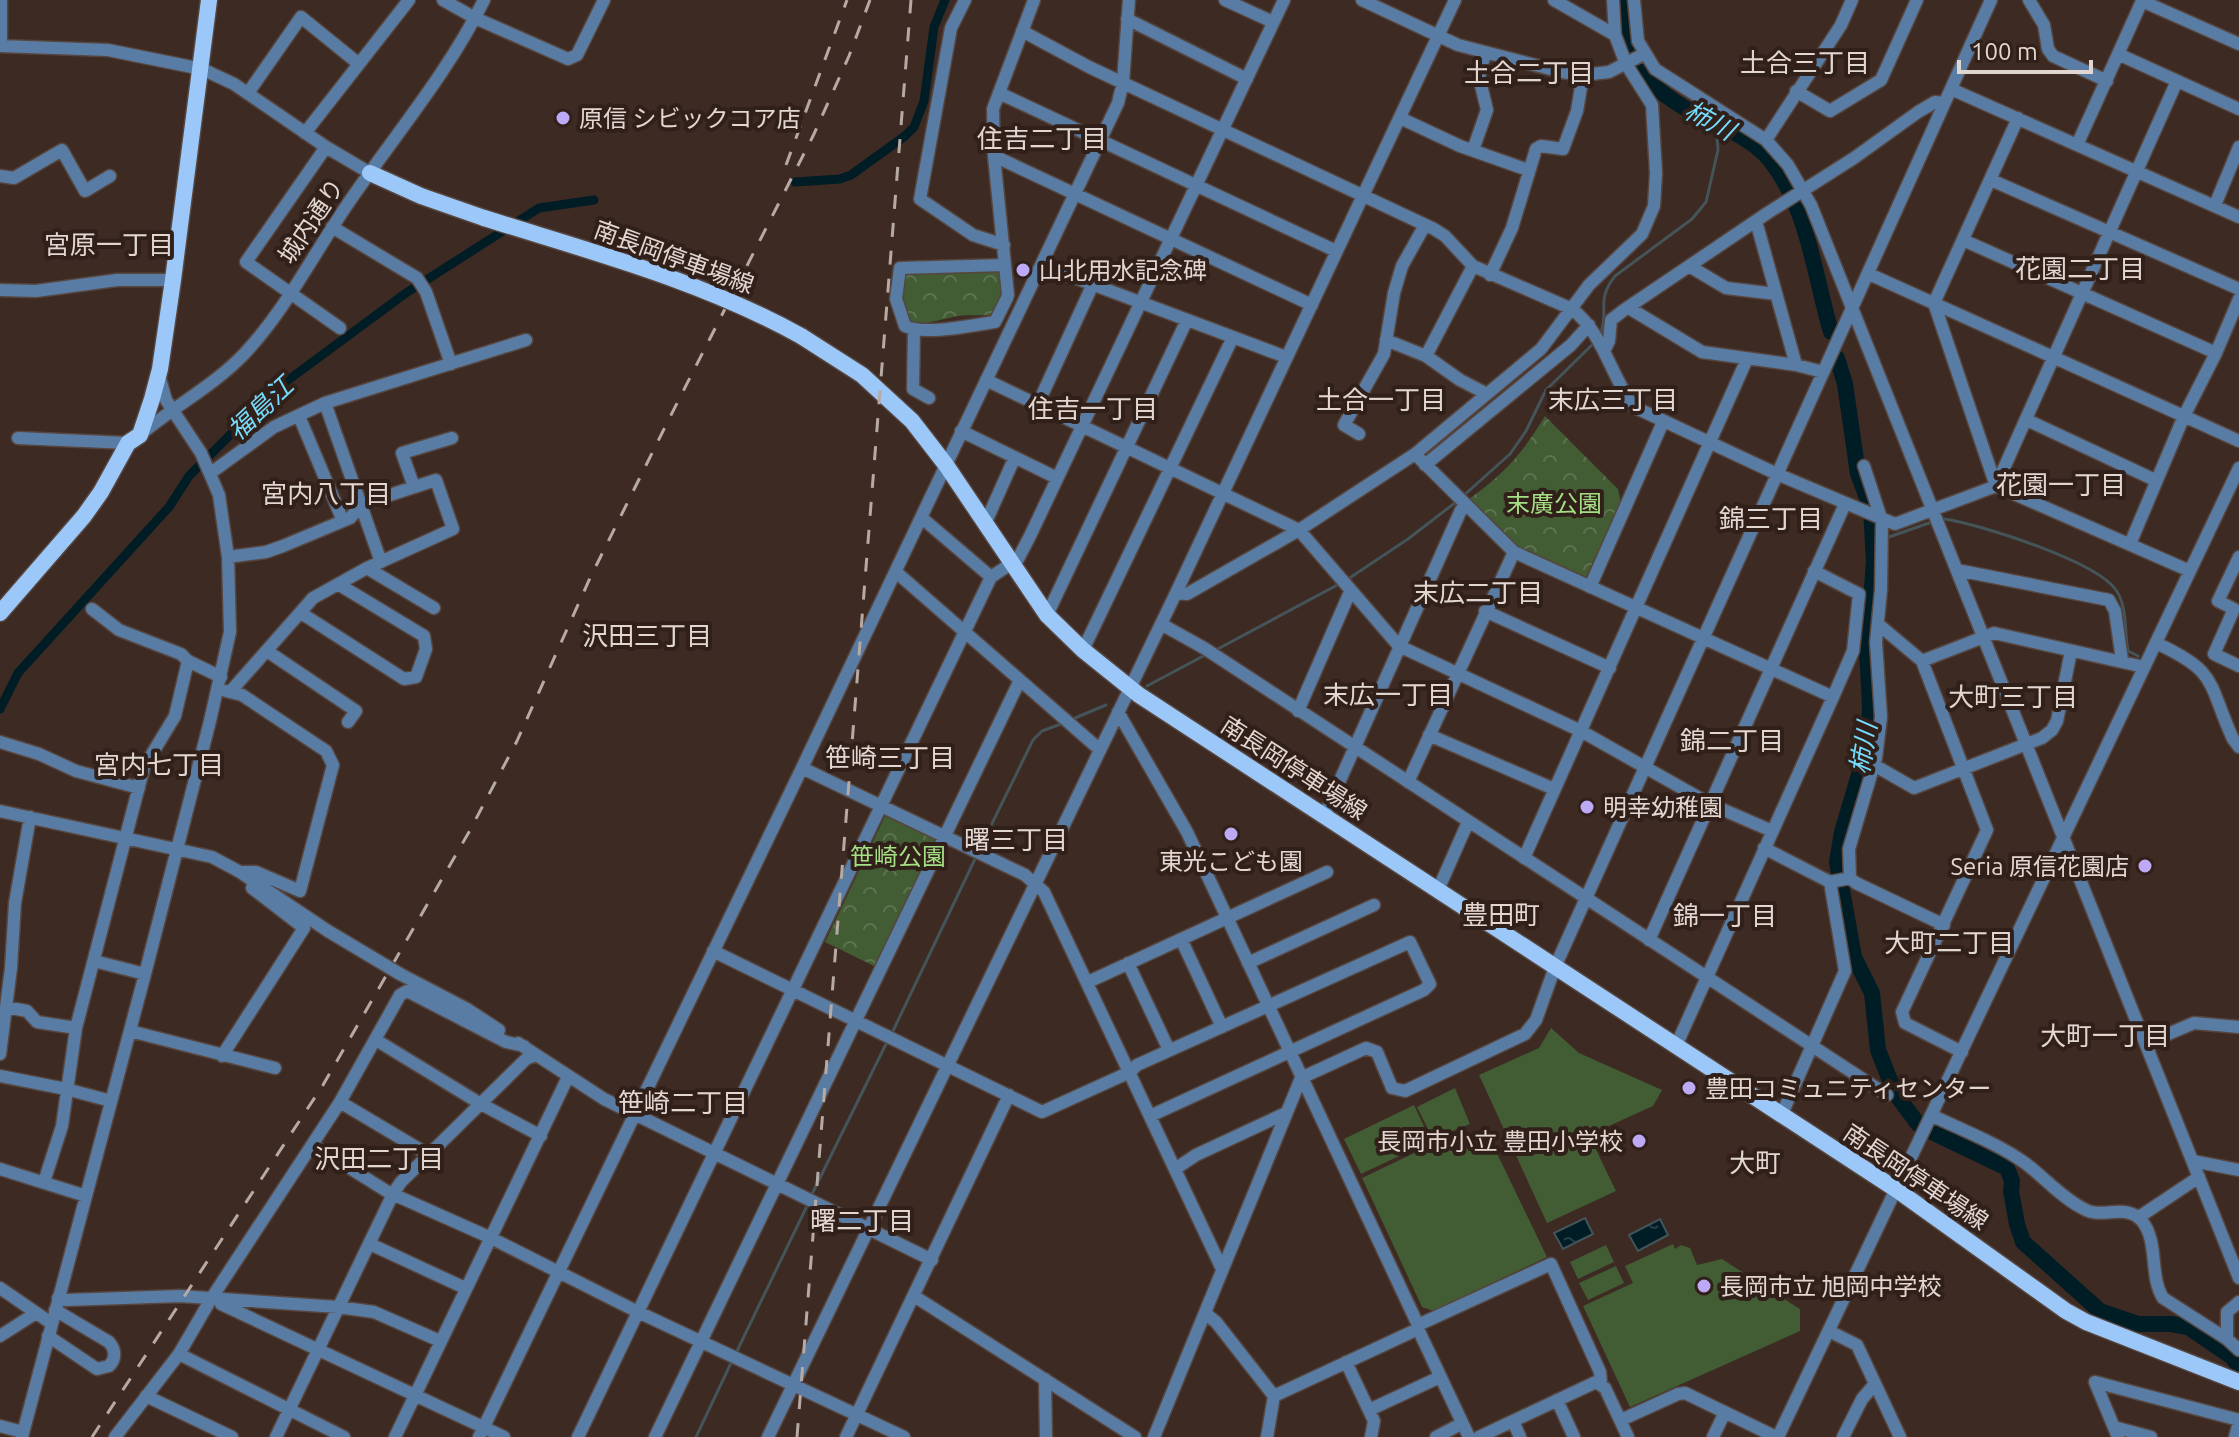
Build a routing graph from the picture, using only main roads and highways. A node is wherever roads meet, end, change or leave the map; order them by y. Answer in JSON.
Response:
{"nodes":[{"id":1,"x":209,"y":0,"type":"edge"},
{"id":2,"x":370,"y":173,"type":"road end"},
{"id":3,"x":0,"y":613,"type":"edge"},
{"id":4,"x":2239,"y":1382,"type":"edge"}],
"edges":[{"from":1,"to":3,"type":"main road"},
{"from":2,"to":4,"type":"main road","name":"南長岡停車場線","bridge":true}]}
